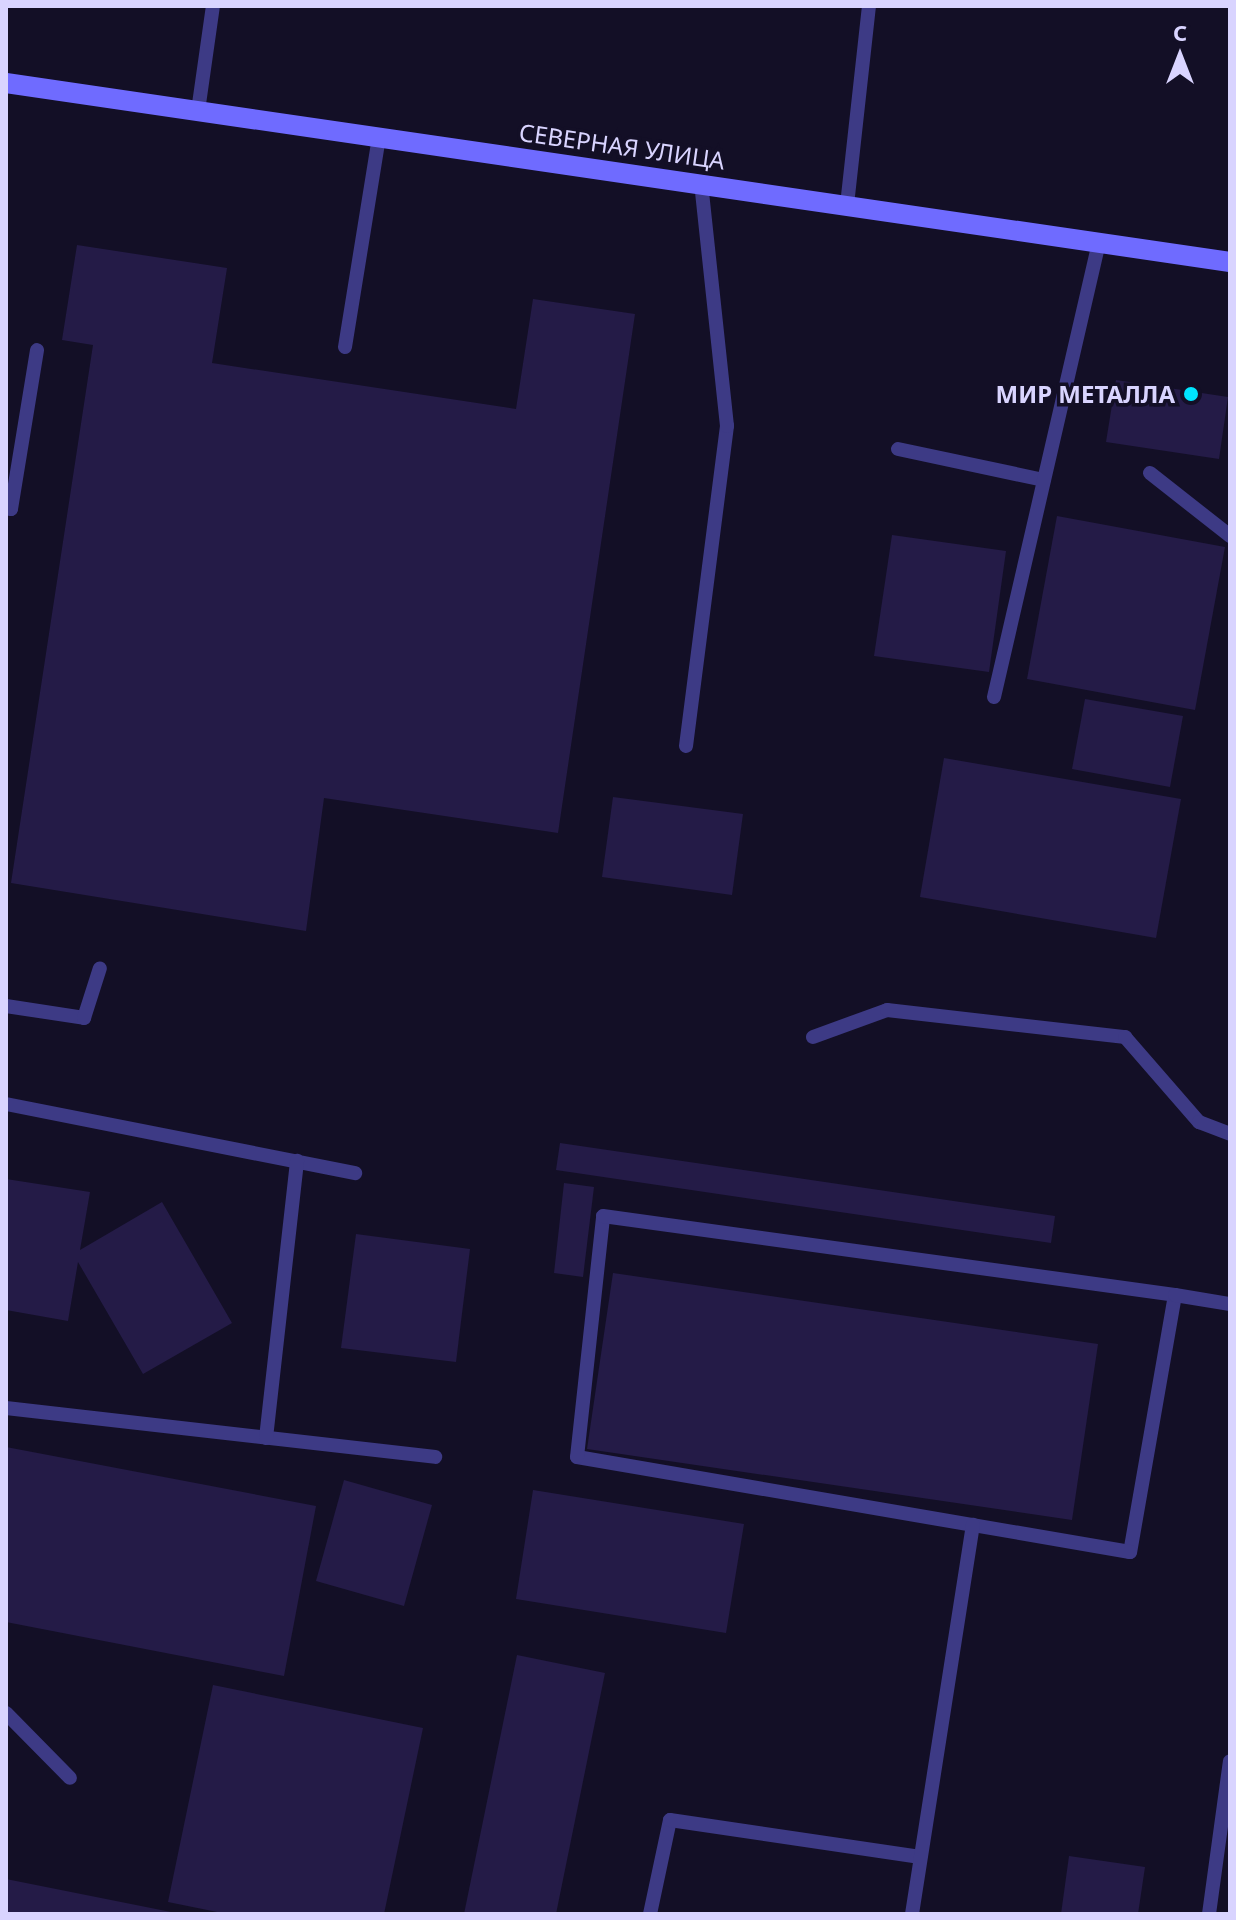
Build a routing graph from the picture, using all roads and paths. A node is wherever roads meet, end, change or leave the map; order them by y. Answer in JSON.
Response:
{"nodes":[{"id":1,"x":213,"y":6,"type":"edge"},
{"id":2,"x":869,"y":6,"type":"edge"},
{"id":3,"x":6,"y":83,"type":"edge"},
{"id":4,"x":198,"y":111,"type":"junction"},
{"id":5,"x":379,"y":138,"type":"junction"},
{"id":6,"x":701,"y":184,"type":"junction"},
{"id":7,"x":847,"y":205,"type":"junction"},
{"id":8,"x":1099,"y":242,"type":"junction"},
{"id":9,"x":1230,"y":262,"type":"edge"},
{"id":10,"x":345,"y":347,"type":"dead end"},
{"id":11,"x":37,"y":350,"type":"dead end"},
{"id":12,"x":898,"y":449,"type":"dead end"},
{"id":13,"x":1150,"y":473,"type":"dead end"},
{"id":14,"x":1044,"y":480,"type":"junction"},
{"id":15,"x":6,"y":508,"type":"edge"},
{"id":16,"x":1230,"y":536,"type":"edge"},
{"id":17,"x":994,"y":697,"type":"dead end"},
{"id":18,"x":686,"y":746,"type":"dead end"},
{"id":19,"x":100,"y":968,"type":"dead end"},
{"id":20,"x":6,"y":1006,"type":"edge"},
{"id":21,"x":813,"y":1037,"type":"dead end"},
{"id":22,"x":6,"y":1104,"type":"edge"},
{"id":23,"x":1230,"y":1134,"type":"edge"},
{"id":24,"x":297,"y":1161,"type":"junction"},
{"id":25,"x":355,"y":1173,"type":"dead end"},
{"id":26,"x":1175,"y":1295,"type":"junction"},
{"id":27,"x":1230,"y":1304,"type":"edge"},
{"id":28,"x":6,"y":1408,"type":"edge"},
{"id":29,"x":266,"y":1438,"type":"junction"},
{"id":30,"x":435,"y":1457,"type":"dead end"},
{"id":31,"x":973,"y":1525,"type":"junction"},
{"id":32,"x":6,"y":1713,"type":"edge"},
{"id":33,"x":1230,"y":1761,"type":"edge"},
{"id":34,"x":70,"y":1778,"type":"dead end"},
{"id":35,"x":920,"y":1857,"type":"junction"},
{"id":36,"x":650,"y":1914,"type":"edge"},
{"id":37,"x":912,"y":1914,"type":"edge"},
{"id":38,"x":1209,"y":1914,"type":"edge"}],
"edges":[{"from":1,"to":4,"type":"lane"},
{"from":2,"to":7,"type":"lane"},
{"from":3,"to":4,"type":"main road","name":"СЕВЕРНАЯ УЛИЦА"},
{"from":4,"to":5,"type":"main road","name":"СЕВЕРНАЯ УЛИЦА"},
{"from":5,"to":6,"type":"main road","name":"СЕВЕРНАЯ УЛИЦА"},
{"from":5,"to":10,"type":"lane"},
{"from":6,"to":7,"type":"main road","name":"СЕВЕРНАЯ УЛИЦА"},
{"from":6,"to":18,"type":"lane"},
{"from":7,"to":8,"type":"main road","name":"СЕВЕРНАЯ УЛИЦА"},
{"from":8,"to":9,"type":"main road","name":"СЕВЕРНАЯ УЛИЦА"},
{"from":8,"to":14,"type":"lane"},
{"from":11,"to":15,"type":"lane"},
{"from":12,"to":14,"type":"lane"},
{"from":13,"to":16,"type":"lane"},
{"from":14,"to":17,"type":"lane"},
{"from":19,"to":20,"type":"lane"},
{"from":21,"to":23,"type":"lane"},
{"from":22,"to":24,"type":"lane"},
{"from":24,"to":25,"type":"lane"},
{"from":24,"to":29,"type":"lane"},
{"from":26,"to":27,"type":"lane"},
{"from":26,"to":31,"type":"lane"},
{"from":26,"to":31,"type":"lane"},
{"from":28,"to":29,"type":"lane"},
{"from":29,"to":30,"type":"lane"},
{"from":31,"to":35,"type":"lane"},
{"from":32,"to":34,"type":"lane"},
{"from":33,"to":38,"type":"lane"},
{"from":35,"to":36,"type":"lane"},
{"from":35,"to":37,"type":"lane"}]}
